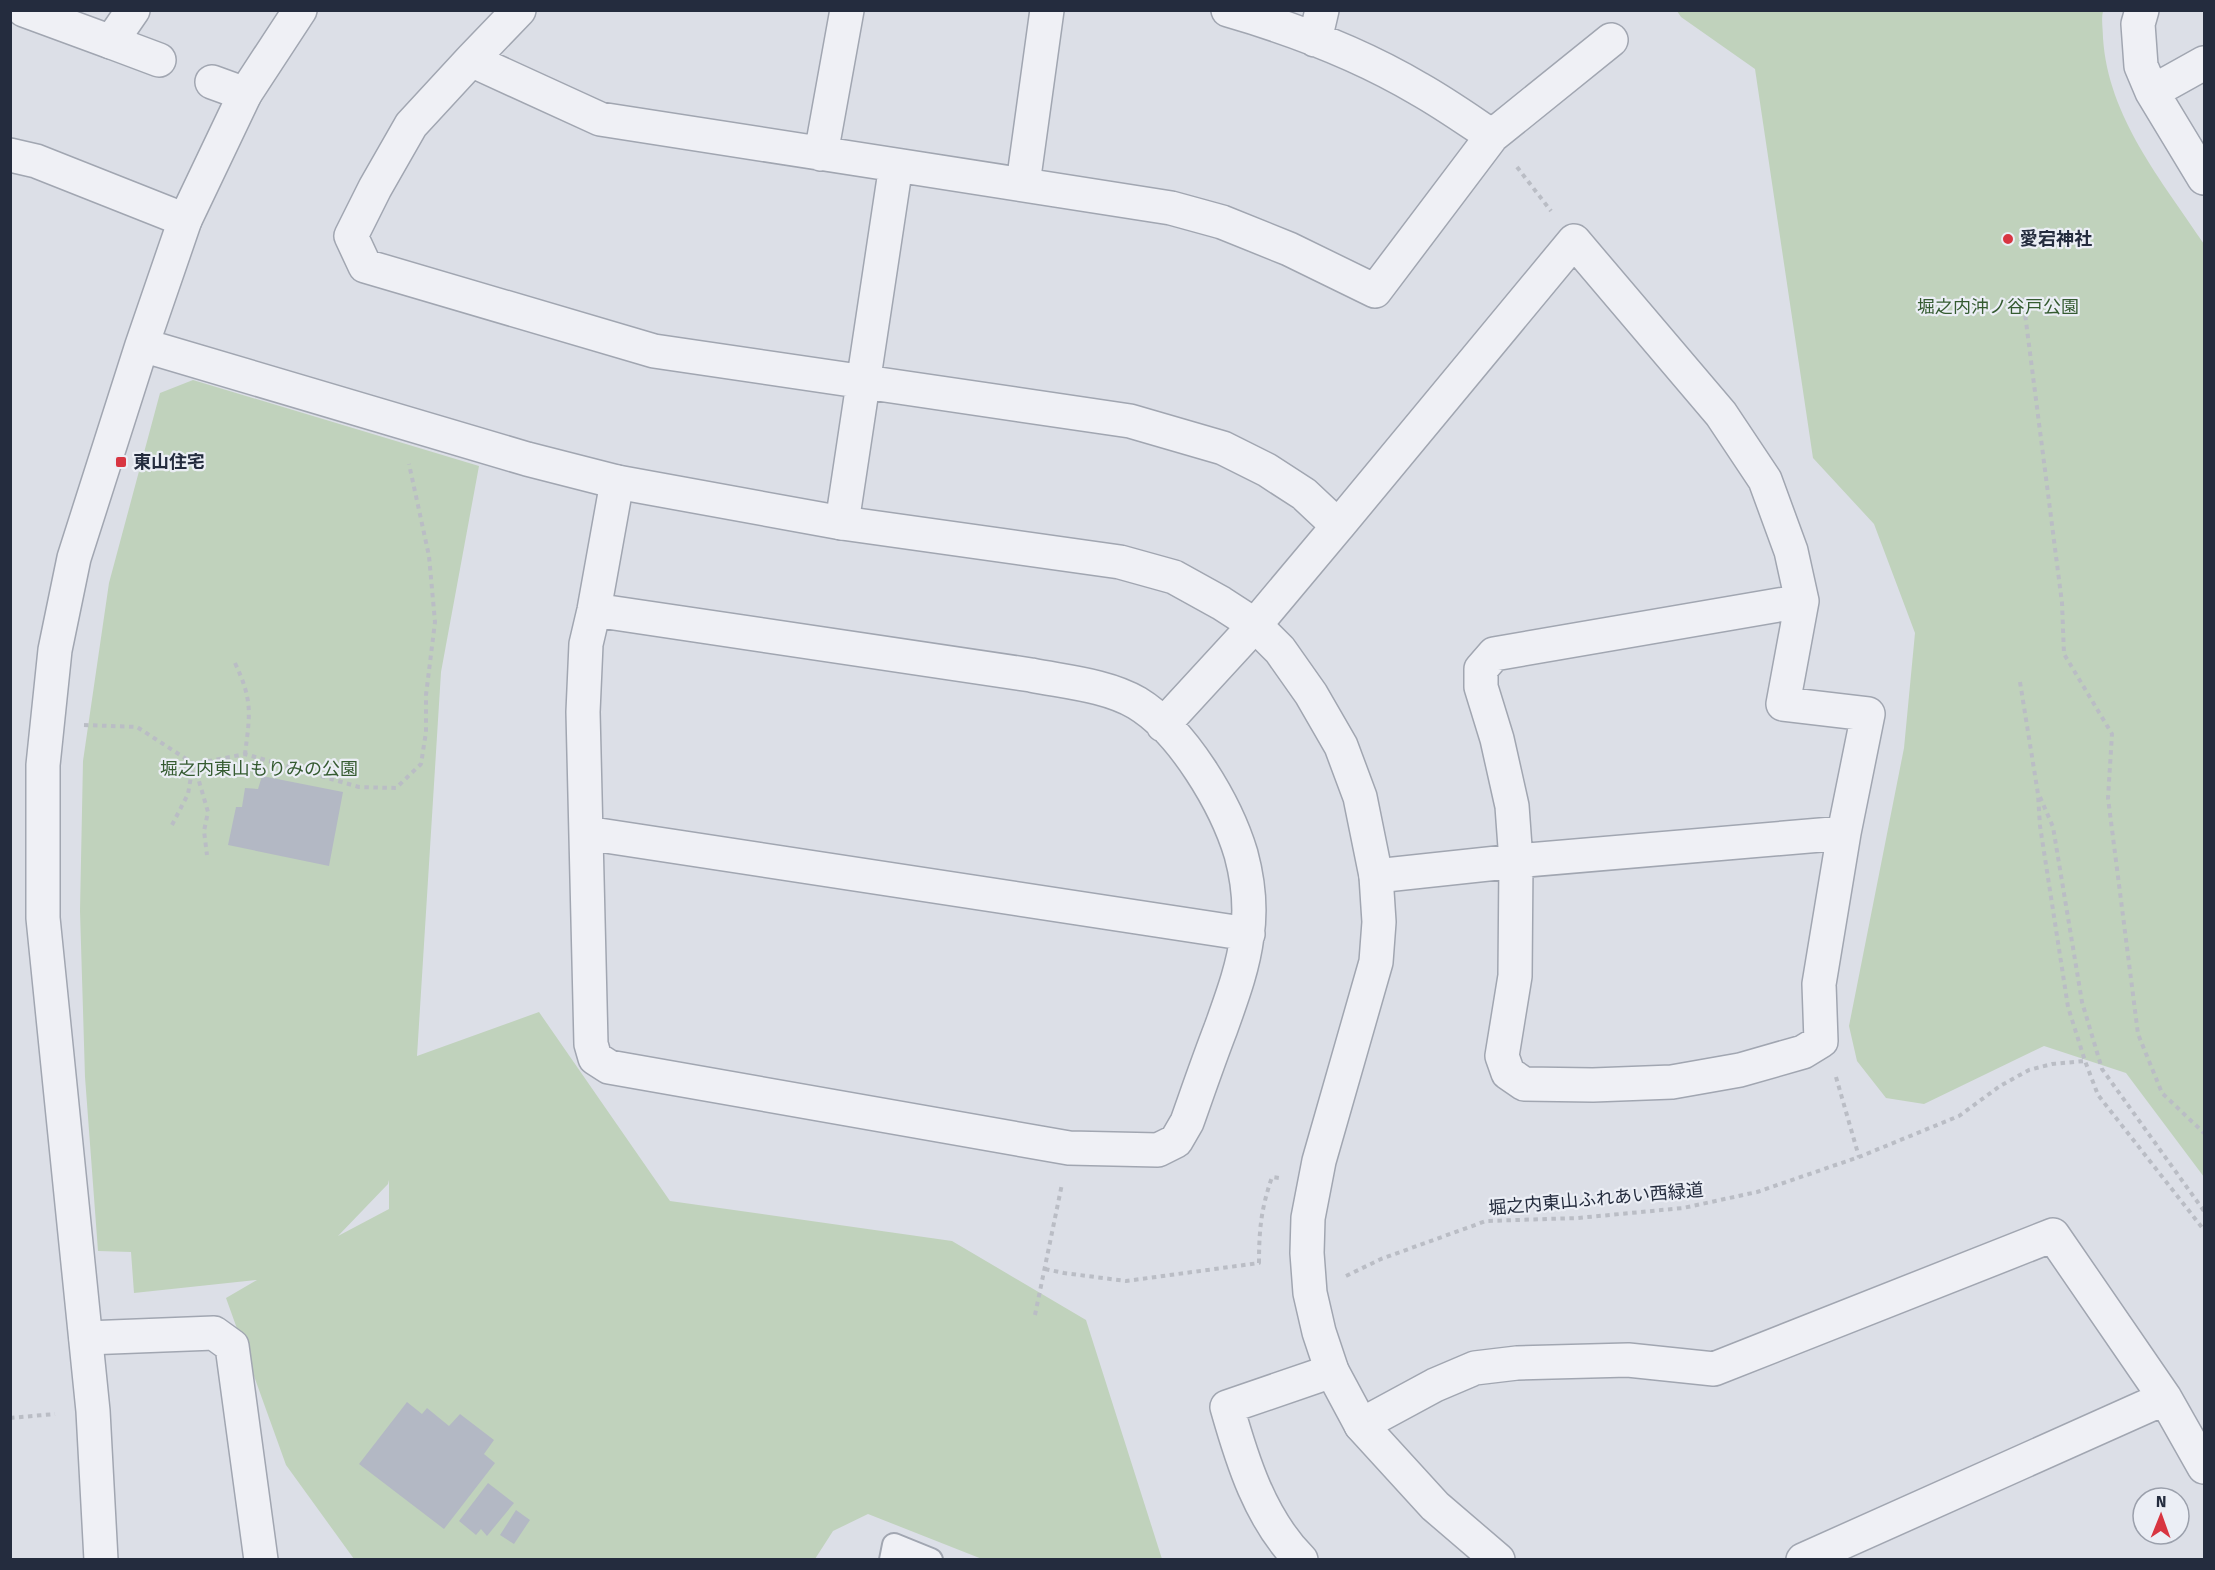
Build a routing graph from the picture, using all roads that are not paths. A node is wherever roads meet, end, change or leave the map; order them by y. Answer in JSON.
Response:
{"nodes":[{"id":1,"x":24,"y":10,"type":"edge"},
{"id":2,"x":133,"y":10,"type":"edge"},
{"id":3,"x":300,"y":10,"type":"edge"},
{"id":4,"x":519,"y":10,"type":"edge"},
{"id":5,"x":848,"y":10,"type":"edge"},
{"id":6,"x":1047,"y":10,"type":"edge"},
{"id":7,"x":1228,"y":10,"type":"edge"},
{"id":8,"x":2142,"y":10,"type":"edge"},
{"id":9,"x":1319,"y":25,"type":"edge"},
{"id":10,"x":1611,"y":40,"type":"dead end"},
{"id":11,"x":111,"y":42,"type":"junction"},
{"id":12,"x":159,"y":60,"type":"dead end"},
{"id":13,"x":471,"y":60,"type":"junction"},
{"id":14,"x":2205,"y":63,"type":"edge"},
{"id":15,"x":212,"y":82,"type":"dead end"},
{"id":16,"x":2152,"y":92,"type":"junction"},
{"id":17,"x":245,"y":94,"type":"junction"},
{"id":18,"x":1492,"y":136,"type":"junction"},
{"id":19,"x":821,"y":154,"type":"junction"},
{"id":20,"x":10,"y":155,"type":"edge"},
{"id":21,"x":896,"y":165,"type":"junction"},
{"id":22,"x":2205,"y":178,"type":"edge"},
{"id":23,"x":1023,"y":184,"type":"junction"},
{"id":24,"x":185,"y":220,"type":"junction"},
{"id":25,"x":142,"y":345,"type":"junction"},
{"id":26,"x":863,"y":382,"type":"junction"},
{"id":27,"x":617,"y":482,"type":"junction"},
{"id":28,"x":842,"y":523,"type":"junction"},
{"id":29,"x":1338,"y":526,"type":"junction"},
{"id":30,"x":1802,"y":601,"type":"junction"},
{"id":31,"x":594,"y":610,"type":"junction"},
{"id":32,"x":1255,"y":625,"type":"junction"},
{"id":33,"x":1163,"y":725,"type":"junction"},
{"id":34,"x":586,"y":833,"type":"junction"},
{"id":35,"x":1844,"y":833,"type":"junction"},
{"id":36,"x":1516,"y":861,"type":"junction"},
{"id":37,"x":1376,"y":876,"type":"junction"},
{"id":38,"x":1248,"y":934,"type":"junction"},
{"id":39,"x":86,"y":1338,"type":"junction"},
{"id":40,"x":1332,"y":1371,"type":"junction"},
{"id":41,"x":2165,"y":1398,"type":"junction"},
{"id":42,"x":1360,"y":1425,"type":"junction"},
{"id":43,"x":2205,"y":1467,"type":"edge"},
{"id":44,"x":262,"y":1559,"type":"edge"},
{"id":45,"x":101,"y":1560,"type":"edge"},
{"id":46,"x":891,"y":1560,"type":"edge"},
{"id":47,"x":931,"y":1560,"type":"edge"},
{"id":48,"x":1300,"y":1560,"type":"edge"},
{"id":49,"x":1498,"y":1560,"type":"edge"},
{"id":50,"x":1803,"y":1560,"type":"edge"}],
"edges":[{"from":1,"to":11,"type":"street"},
{"from":2,"to":11,"type":"street"},
{"from":3,"to":17,"type":"street"},
{"from":4,"to":13,"type":"street"},
{"from":5,"to":19,"type":"street"},
{"from":6,"to":23,"type":"street"},
{"from":7,"to":9,"type":"street"},
{"from":8,"to":16,"type":"street"},
{"from":9,"to":18,"type":"street"},
{"from":10,"to":18,"type":"street"},
{"from":11,"to":12,"type":"street"},
{"from":13,"to":19,"type":"street"},
{"from":13,"to":26,"type":"street"},
{"from":14,"to":16,"type":"street"},
{"from":15,"to":17,"type":"street"},
{"from":16,"to":22,"type":"street"},
{"from":17,"to":24,"type":"street"},
{"from":18,"to":23,"type":"street"},
{"from":19,"to":21,"type":"street"},
{"from":20,"to":24,"type":"street"},
{"from":21,"to":23,"type":"street"},
{"from":21,"to":26,"type":"street"},
{"from":24,"to":25,"type":"street"},
{"from":25,"to":27,"type":"street"},
{"from":25,"to":39,"type":"street"},
{"from":26,"to":28,"type":"street"},
{"from":26,"to":29,"type":"street"},
{"from":27,"to":28,"type":"street"},
{"from":27,"to":31,"type":"street"},
{"from":28,"to":32,"type":"street"},
{"from":29,"to":30,"type":"street"},
{"from":29,"to":32,"type":"street"},
{"from":30,"to":35,"type":"street"},
{"from":30,"to":36,"type":"street"},
{"from":31,"to":33,"type":"street"},
{"from":31,"to":34,"type":"street"},
{"from":32,"to":33,"type":"street"},
{"from":32,"to":37,"type":"street"},
{"from":33,"to":38,"type":"street"},
{"from":34,"to":38,"type":"street"},
{"from":34,"to":38,"type":"street"},
{"from":35,"to":36,"type":"street"},
{"from":35,"to":36,"type":"street"},
{"from":36,"to":37,"type":"street"},
{"from":37,"to":40,"type":"street"},
{"from":39,"to":44,"type":"street"},
{"from":39,"to":45,"type":"street"},
{"from":40,"to":42,"type":"street"},
{"from":40,"to":48,"type":"street"},
{"from":41,"to":42,"type":"street"},
{"from":41,"to":43,"type":"street"},
{"from":41,"to":50,"type":"street"},
{"from":42,"to":49,"type":"street"},
{"from":46,"to":47,"type":"lane"}]}
